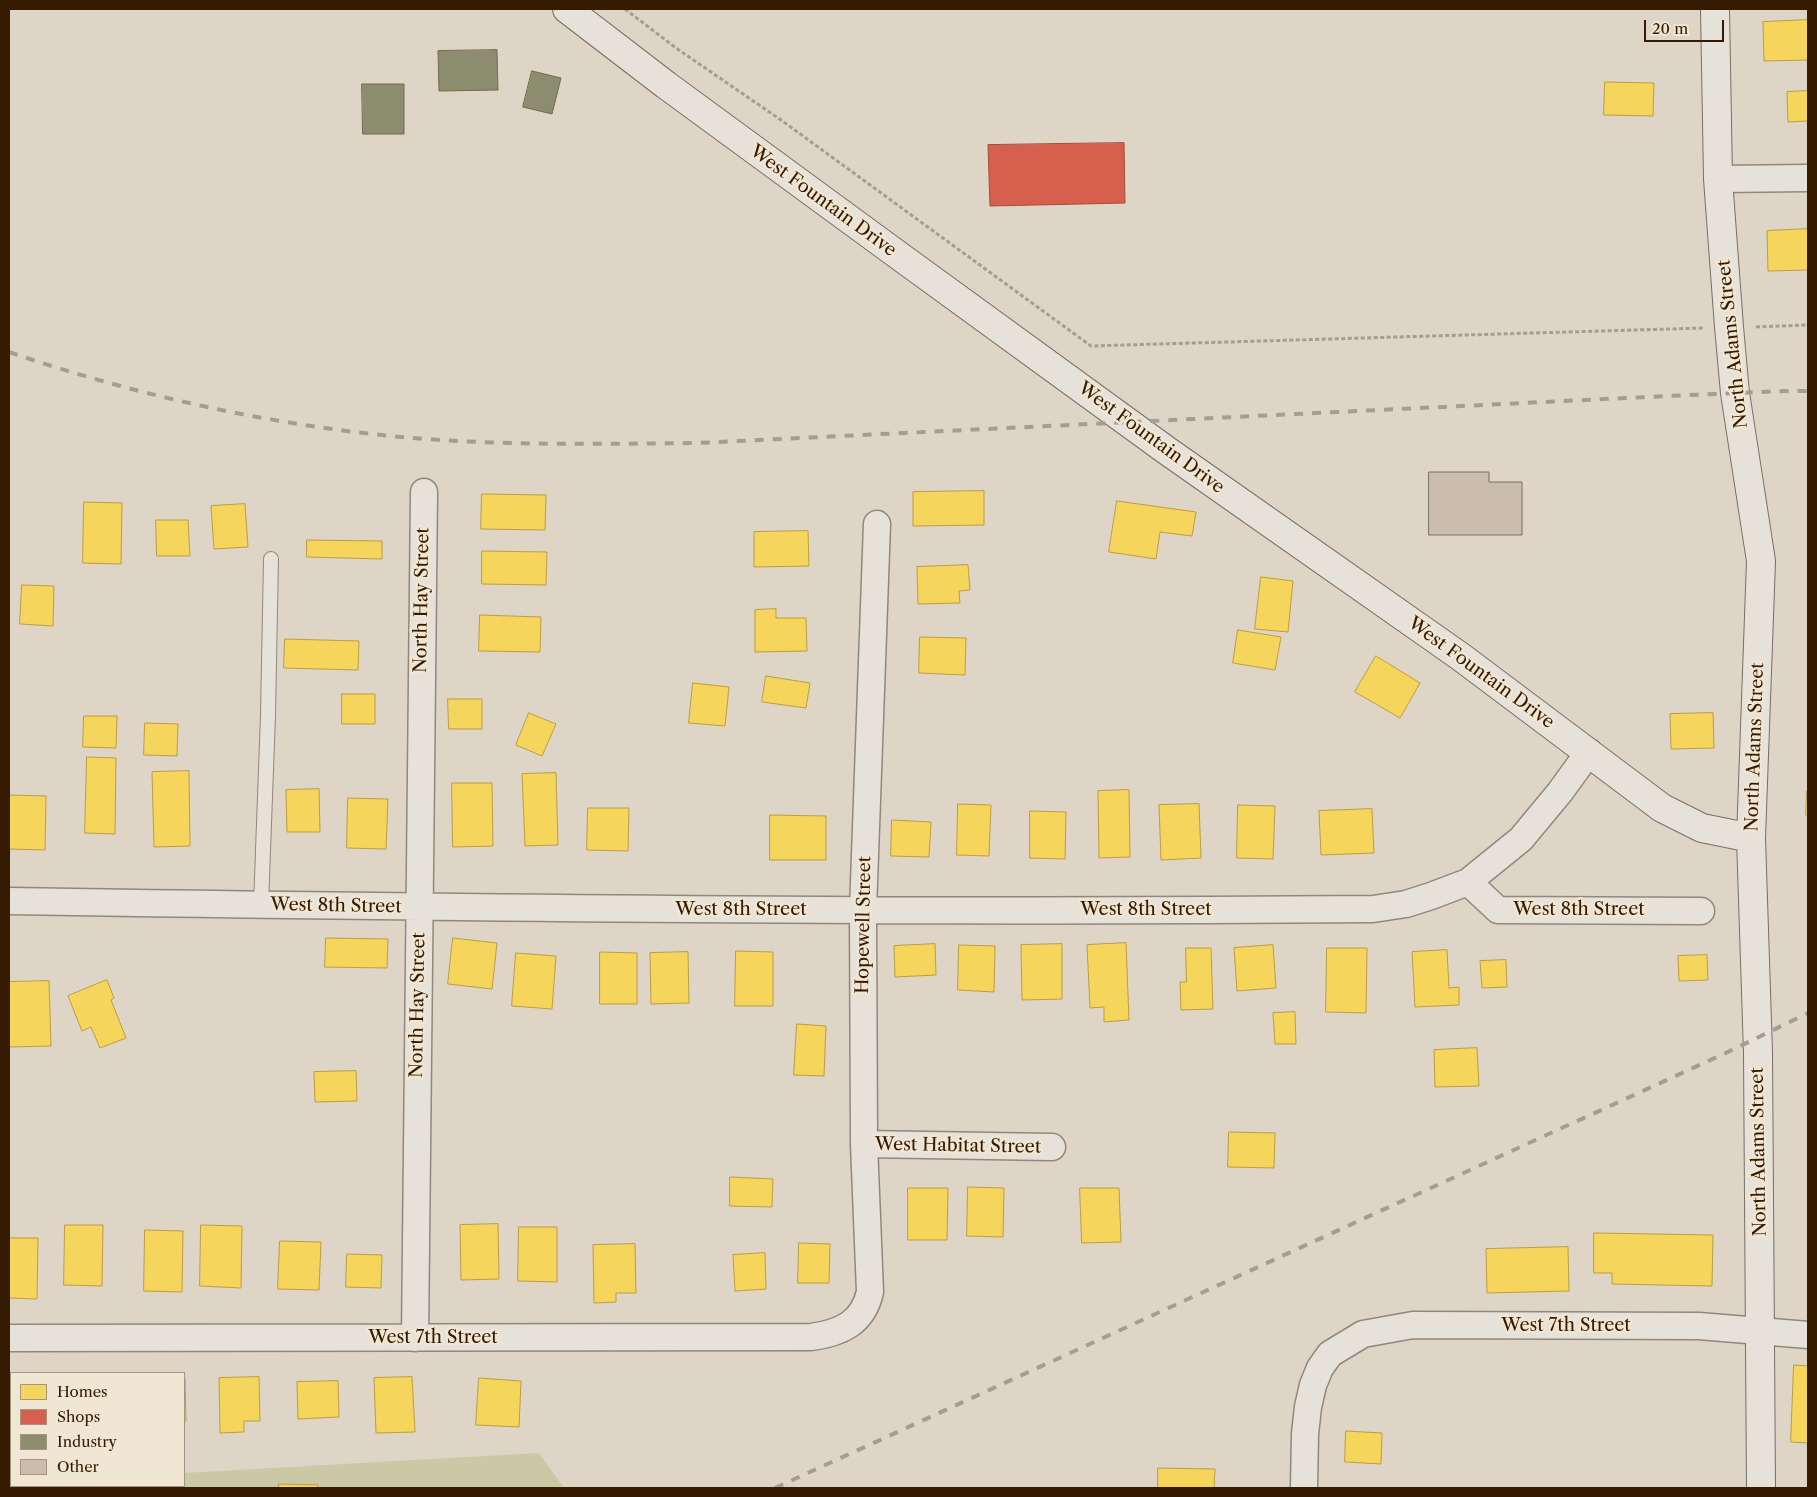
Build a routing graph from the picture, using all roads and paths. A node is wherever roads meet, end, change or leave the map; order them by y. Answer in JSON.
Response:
{"nodes":[{"id":1,"x":567,"y":9,"type":"edge"},
{"id":2,"x":624,"y":9,"type":"edge"},
{"id":3,"x":1715,"y":9,"type":"edge"},
{"id":4,"x":1808,"y":178,"type":"edge"},
{"id":5,"x":1718,"y":180,"type":"junction"},
{"id":6,"x":1808,"y":325,"type":"edge"},
{"id":7,"x":1750,"y":327,"type":"dead end"},
{"id":8,"x":1710,"y":328,"type":"dead end"},
{"id":9,"x":424,"y":492,"type":"dead end"},
{"id":10,"x":878,"y":524,"type":"dead end"},
{"id":11,"x":271,"y":559,"type":"dead end"},
{"id":12,"x":1589,"y":752,"type":"junction"},
{"id":13,"x":1751,"y":838,"type":"junction"},
{"id":14,"x":1468,"y":882,"type":"junction"},
{"id":15,"x":9,"y":901,"type":"edge"},
{"id":16,"x":260,"y":905,"type":"junction"},
{"id":17,"x":419,"y":908,"type":"junction"},
{"id":18,"x":863,"y":910,"type":"junction"},
{"id":19,"x":1701,"y":911,"type":"dead end"},
{"id":20,"x":864,"y":1144,"type":"junction"},
{"id":21,"x":1052,"y":1147,"type":"dead end"},
{"id":22,"x":855,"y":1321,"type":"joint"},
{"id":23,"x":1760,"y":1332,"type":"junction"},
{"id":24,"x":1808,"y":1335,"type":"edge"},
{"id":25,"x":9,"y":1338,"type":"edge"},
{"id":26,"x":415,"y":1338,"type":"junction"},
{"id":27,"x":1304,"y":1488,"type":"edge"},
{"id":28,"x":1761,"y":1488,"type":"edge"}],
"edges":[{"from":1,"to":12,"type":"street","name":"West Fountain Drive"},
{"from":2,"to":8,"type":"path"},
{"from":3,"to":5,"type":"street","name":"North Adams Street"},
{"from":4,"to":5,"type":"street"},
{"from":5,"to":13,"type":"street","name":"North Adams Street"},
{"from":6,"to":7,"type":"path"},
{"from":9,"to":17,"type":"street","name":"North Hay Street"},
{"from":10,"to":18,"type":"street","name":"Hopewell Street"},
{"from":11,"to":16,"type":"lane"},
{"from":12,"to":13,"type":"street","name":"West Fountain Drive"},
{"from":12,"to":14,"type":"street","name":"West 8th Street"},
{"from":13,"to":23,"type":"street","name":"North Adams Street"},
{"from":14,"to":18,"type":"street","name":"West 8th Street"},
{"from":14,"to":19,"type":"street","name":"West 8th Street"},
{"from":15,"to":16,"type":"street","name":"West 8th Street"},
{"from":16,"to":17,"type":"street","name":"West 8th Street"},
{"from":17,"to":18,"type":"street","name":"West 8th Street"},
{"from":17,"to":26,"type":"street","name":"North Hay Street"},
{"from":18,"to":20,"type":"street","name":"Hopewell Street"},
{"from":20,"to":21,"type":"street","name":"West Habitat Street"},
{"from":20,"to":22,"type":"street","name":"Hopewell Street"},
{"from":22,"to":26,"type":"street","name":"West 7th Street"},
{"from":23,"to":24,"type":"street","name":"West 7th Street"},
{"from":23,"to":27,"type":"street","name":"West 7th Street"},
{"from":23,"to":28,"type":"street","name":"North Adams Street"},
{"from":25,"to":26,"type":"street","name":"West 7th Street"}]}
